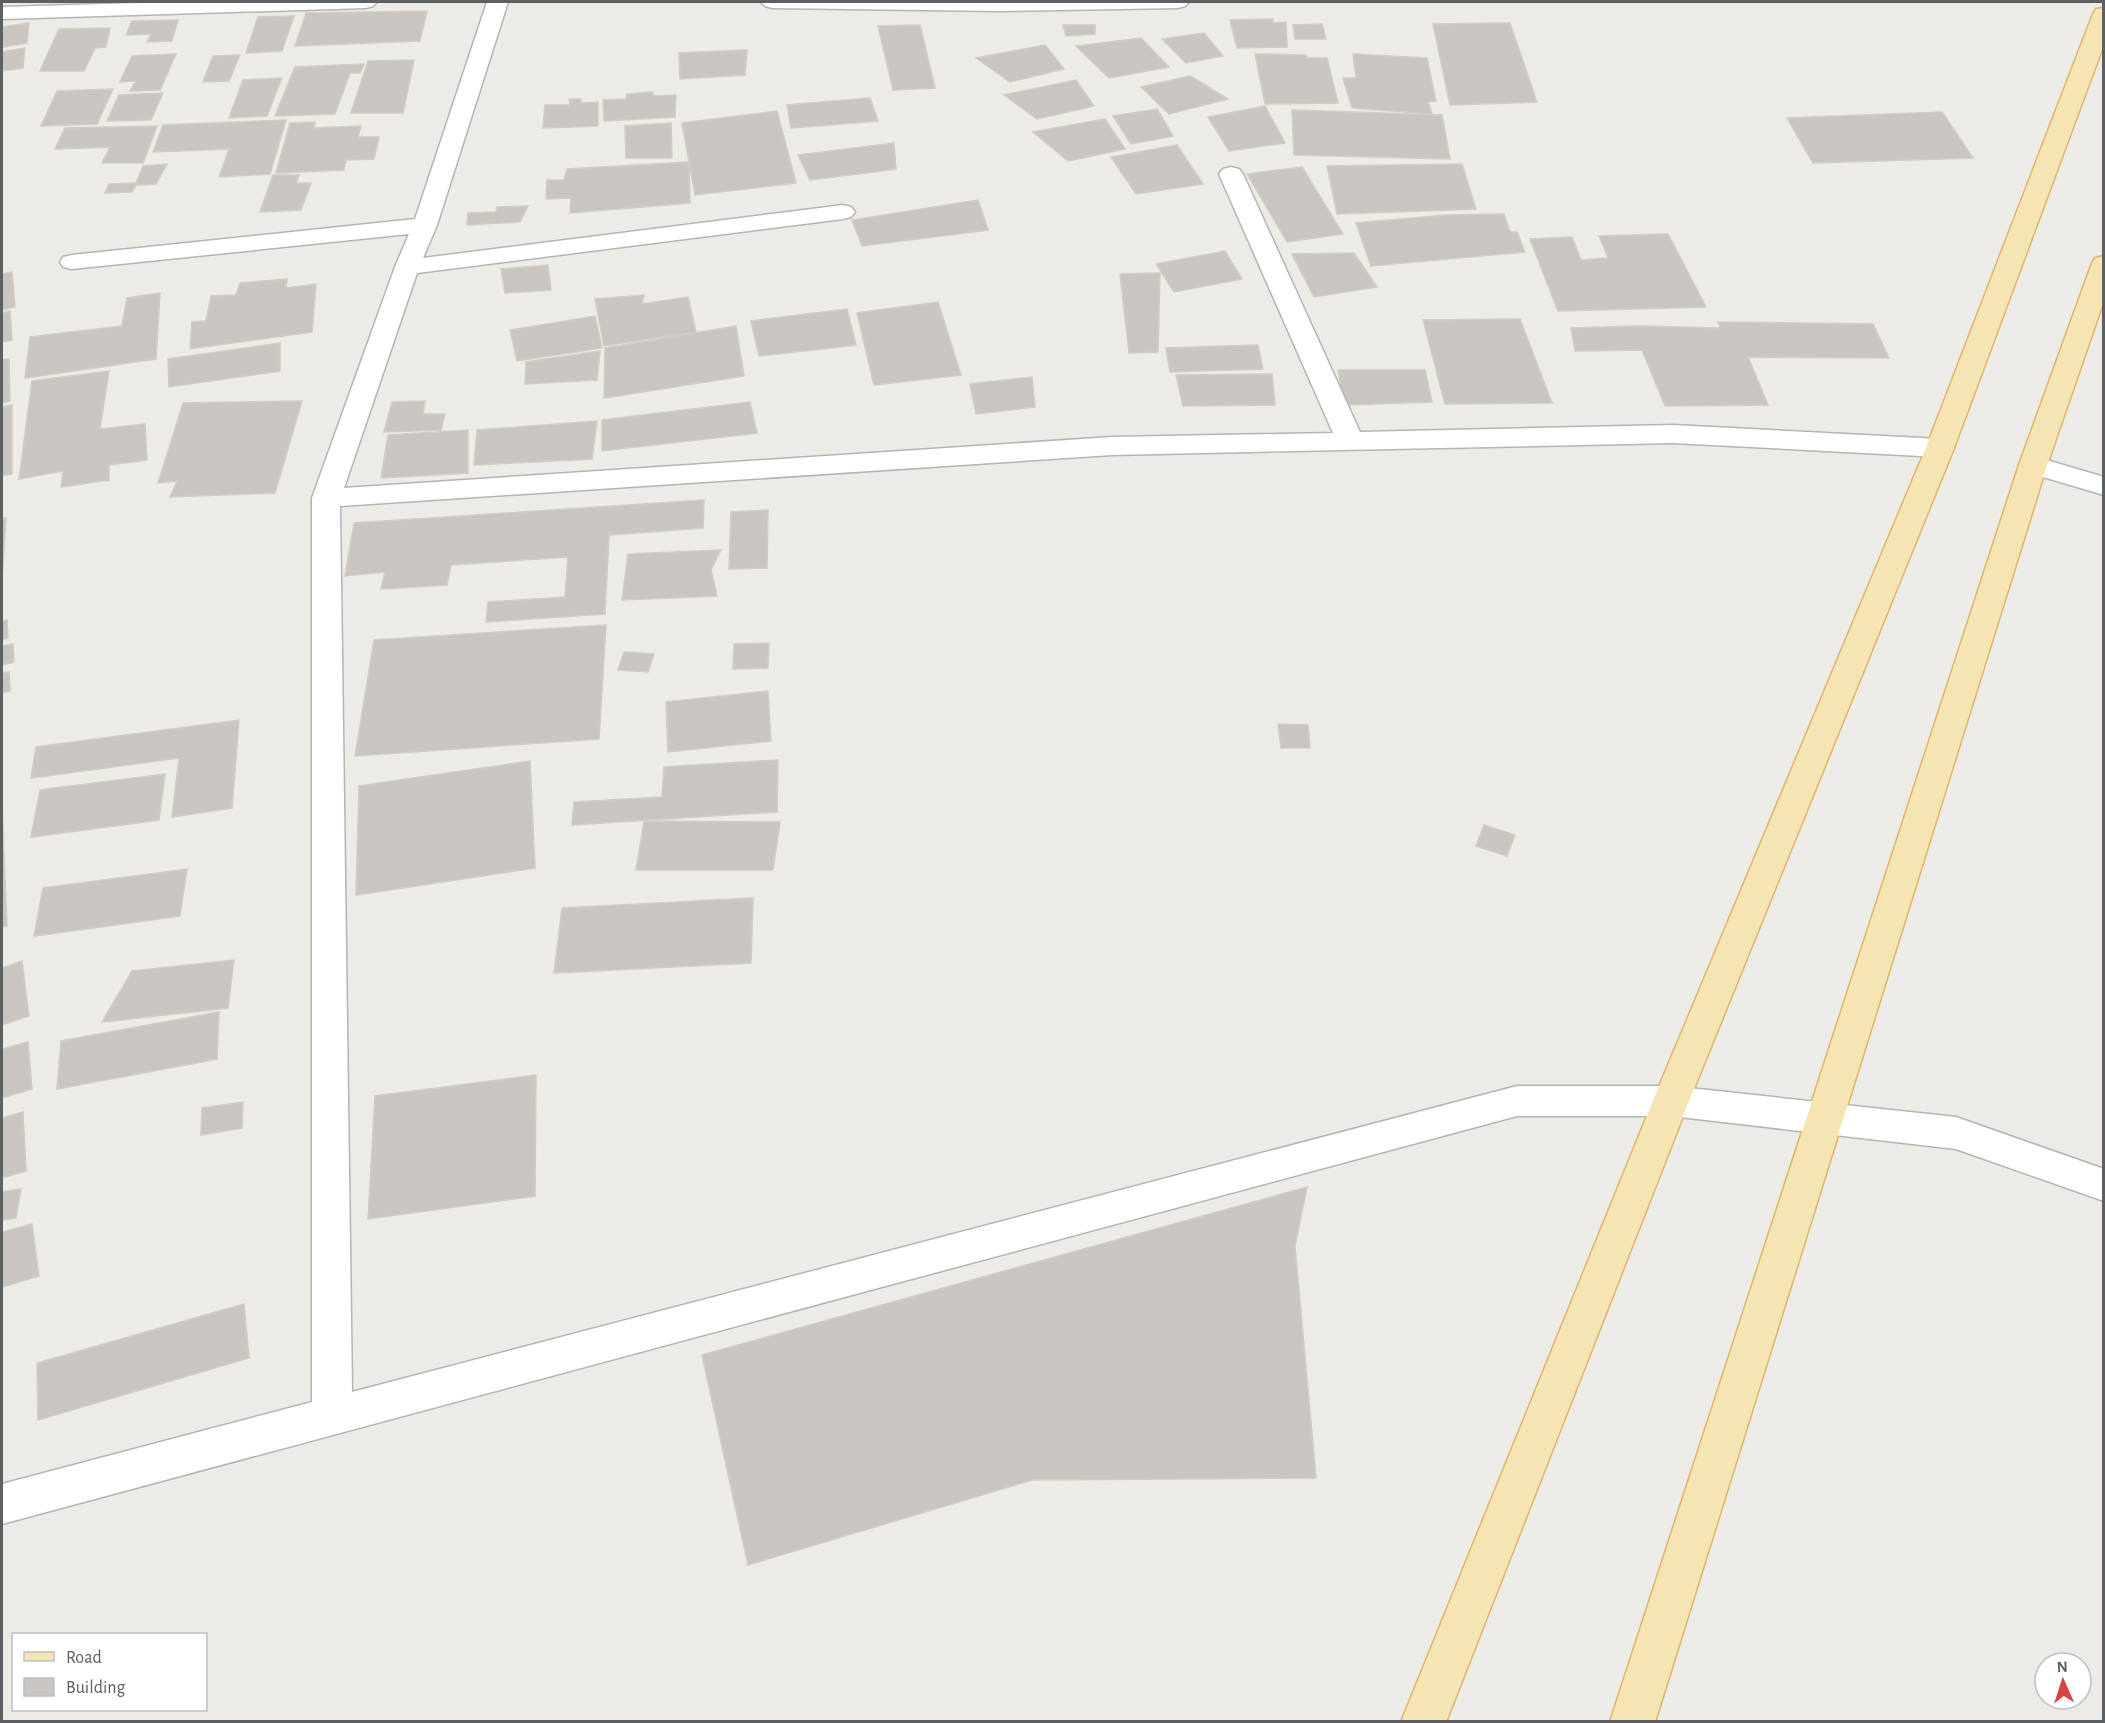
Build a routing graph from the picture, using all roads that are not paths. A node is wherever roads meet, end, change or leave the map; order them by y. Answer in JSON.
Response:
{"nodes":[{"id":1,"x":366,"y":2,"type":"edge"},
{"id":2,"x":497,"y":2,"type":"edge"},
{"id":3,"x":772,"y":2,"type":"edge"},
{"id":4,"x":1179,"y":2,"type":"edge"},
{"id":5,"x":2,"y":14,"type":"edge"},
{"id":6,"x":2103,"y":14,"type":"edge"},
{"id":7,"x":1231,"y":174,"type":"dead end"},
{"id":8,"x":843,"y":213,"type":"dead end"},
{"id":9,"x":425,"y":225,"type":"junction"},
{"id":10,"x":72,"y":262,"type":"dead end"},
{"id":11,"x":2103,"y":263,"type":"edge"},
{"id":12,"x":407,"y":267,"type":"junction"},
{"id":13,"x":1350,"y":441,"type":"junction"},
{"id":14,"x":1940,"y":448,"type":"junction"},
{"id":15,"x":2033,"y":465,"type":"junction"},
{"id":16,"x":2103,"y":486,"type":"edge"},
{"id":17,"x":326,"y":498,"type":"junction"},
{"id":18,"x":1671,"y":1101,"type":"junction"},
{"id":19,"x":1823,"y":1118,"type":"junction"},
{"id":20,"x":2103,"y":1185,"type":"edge"},
{"id":21,"x":332,"y":1416,"type":"junction"},
{"id":22,"x":2,"y":1504,"type":"edge"},
{"id":23,"x":1423,"y":1722,"type":"edge"},
{"id":24,"x":1632,"y":1722,"type":"edge"}],
"edges":[{"from":1,"to":5,"type":"street"},
{"from":2,"to":9,"type":"street"},
{"from":3,"to":4,"type":"street"},
{"from":6,"to":14,"type":"main road"},
{"from":7,"to":13,"type":"street"},
{"from":8,"to":12,"type":"street"},
{"from":9,"to":10,"type":"street"},
{"from":9,"to":12,"type":"street"},
{"from":11,"to":15,"type":"main road"},
{"from":12,"to":17,"type":"street"},
{"from":13,"to":14,"type":"street"},
{"from":13,"to":17,"type":"street"},
{"from":14,"to":18,"type":"main road"},
{"from":15,"to":16,"type":"street"},
{"from":15,"to":19,"type":"main road"},
{"from":17,"to":21,"type":"street"},
{"from":18,"to":19,"type":"street"},
{"from":18,"to":21,"type":"street"},
{"from":18,"to":23,"type":"main road"},
{"from":19,"to":20,"type":"street"},
{"from":19,"to":24,"type":"main road"},
{"from":21,"to":22,"type":"street"}]}
